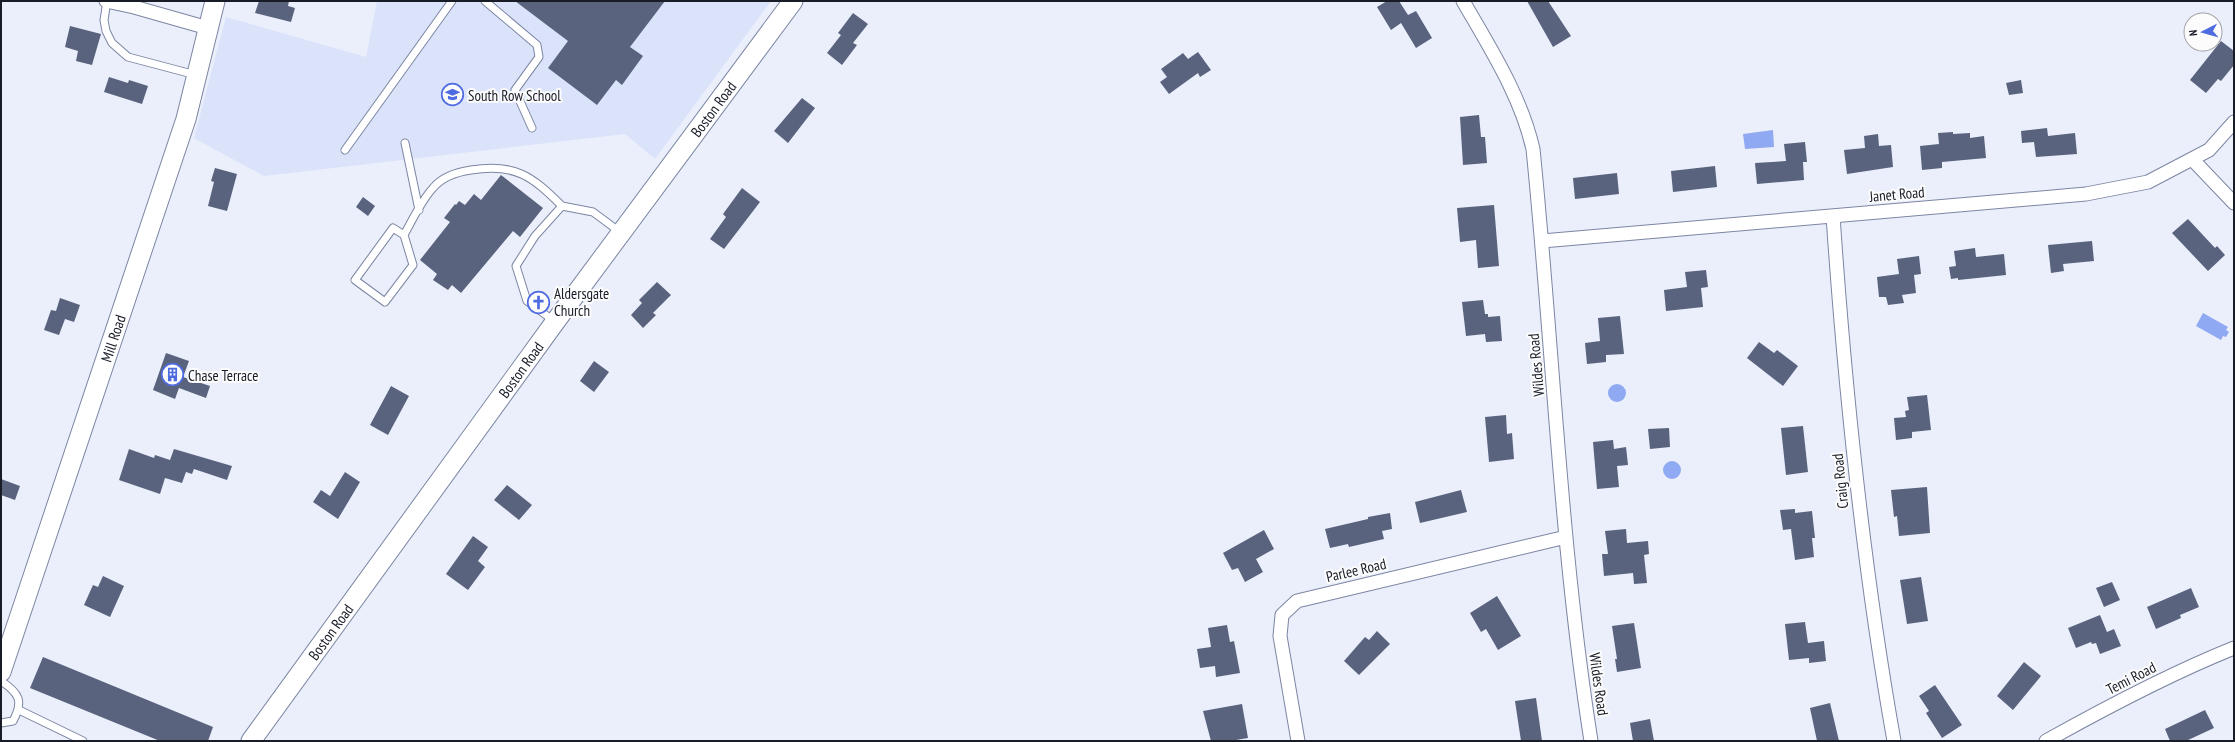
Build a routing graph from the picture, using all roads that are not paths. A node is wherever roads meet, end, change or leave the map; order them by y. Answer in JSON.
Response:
{"nodes":[{"id":1,"x":106,"y":1,"type":"edge"},
{"id":2,"x":215,"y":1,"type":"edge"},
{"id":3,"x":452,"y":1,"type":"edge"},
{"id":4,"x":485,"y":1,"type":"edge"},
{"id":5,"x":793,"y":1,"type":"edge"},
{"id":6,"x":1463,"y":1,"type":"edge"},
{"id":7,"x":208,"y":28,"type":"junction"},
{"id":8,"x":197,"y":75,"type":"junction"},
{"id":9,"x":2234,"y":122,"type":"edge"},
{"id":10,"x":532,"y":128,"type":"dead end"},
{"id":11,"x":405,"y":143,"type":"dead end"},
{"id":12,"x":346,"y":150,"type":"dead end"},
{"id":13,"x":2192,"y":159,"type":"junction"},
{"id":14,"x":2234,"y":203,"type":"edge"},
{"id":15,"x":562,"y":206,"type":"junction"},
{"id":16,"x":419,"y":210,"type":"junction"},
{"id":17,"x":1833,"y":216,"type":"junction"},
{"id":18,"x":622,"y":233,"type":"junction"},
{"id":19,"x":404,"y":235,"type":"junction"},
{"id":20,"x":1542,"y":240,"type":"junction"},
{"id":21,"x":556,"y":322,"type":"junction"},
{"id":22,"x":1566,"y":537,"type":"junction"},
{"id":23,"x":2234,"y":648,"type":"edge"},
{"id":24,"x":1,"y":672,"type":"edge"},
{"id":25,"x":1,"y":681,"type":"edge"},
{"id":26,"x":19,"y":710,"type":"junction"},
{"id":27,"x":1,"y":723,"type":"edge"},
{"id":28,"x":83,"y":741,"type":"edge"},
{"id":29,"x":251,"y":741,"type":"edge"},
{"id":30,"x":1298,"y":741,"type":"edge"},
{"id":31,"x":1591,"y":741,"type":"edge"},
{"id":32,"x":1894,"y":741,"type":"edge"},
{"id":33,"x":2046,"y":741,"type":"edge"}],
"edges":[{"from":1,"to":7,"type":"street"},
{"from":1,"to":8,"type":"lane"},
{"from":2,"to":7,"type":"main road","name":"Mill Road"},
{"from":3,"to":12,"type":"lane"},
{"from":4,"to":10,"type":"lane"},
{"from":5,"to":18,"type":"main road","name":"Boston Road"},
{"from":6,"to":20,"type":"street","name":"Wildes Road"},
{"from":7,"to":8,"type":"main road","name":"Mill Road"},
{"from":8,"to":24,"type":"main road","name":"Mill Road"},
{"from":9,"to":13,"type":"street","name":"Janet Road"},
{"from":11,"to":16,"type":"lane"},
{"from":13,"to":14,"type":"street"},
{"from":13,"to":17,"type":"street","name":"Janet Road"},
{"from":15,"to":16,"type":"lane"},
{"from":15,"to":18,"type":"lane"},
{"from":15,"to":21,"type":"lane"},
{"from":16,"to":19,"type":"lane"},
{"from":17,"to":20,"type":"street","name":"Janet Road"},
{"from":17,"to":32,"type":"street","name":"Craig Road"},
{"from":18,"to":21,"type":"main road","name":"Boston Road"},
{"from":19,"to":19,"type":"lane"},
{"from":20,"to":22,"type":"street","name":"Wildes Road"},
{"from":21,"to":29,"type":"main road","name":"Boston Road"},
{"from":22,"to":30,"type":"street","name":"Parlee Road"},
{"from":22,"to":31,"type":"street","name":"Wildes Road"},
{"from":23,"to":33,"type":"street","name":"Temi Road"},
{"from":25,"to":26,"type":"lane"},
{"from":26,"to":27,"type":"lane"},
{"from":26,"to":28,"type":"lane"}]}
